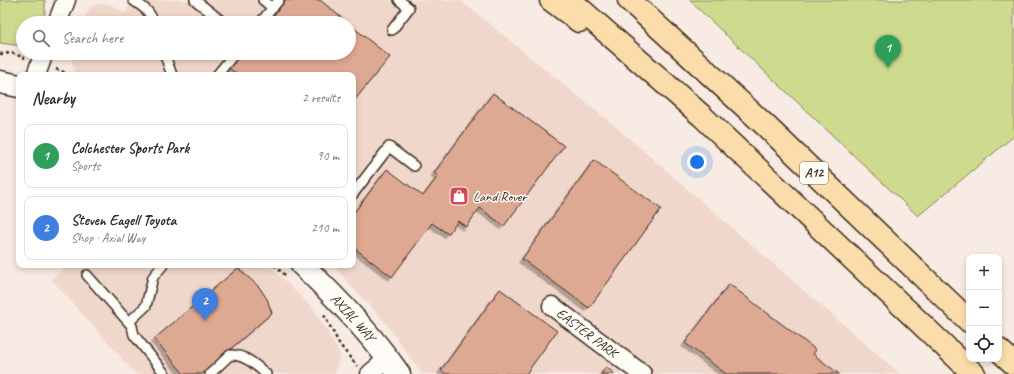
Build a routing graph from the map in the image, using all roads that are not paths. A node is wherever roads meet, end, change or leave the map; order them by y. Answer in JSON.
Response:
{"nodes":[{"id":1,"x":66,"y":0,"type":"edge"},
{"id":2,"x":133,"y":0,"type":"edge"},
{"id":3,"x":195,"y":0,"type":"edge"},
{"id":4,"x":263,"y":0,"type":"edge"},
{"id":5,"x":279,"y":0,"type":"edge"},
{"id":6,"x":398,"y":0,"type":"edge"},
{"id":7,"x":551,"y":0,"type":"edge"},
{"id":8,"x":570,"y":0,"type":"edge"},
{"id":9,"x":624,"y":0,"type":"edge"},
{"id":10,"x":629,"y":0,"type":"edge"},
{"id":11,"x":273,"y":8,"type":"junction"},
{"id":12,"x":59,"y":16,"type":"edge"},
{"id":13,"x":152,"y":16,"type":"edge"},
{"id":14,"x":215,"y":16,"type":"edge"},
{"id":15,"x":266,"y":16,"type":"edge"},
{"id":16,"x":657,"y":27,"type":"junction"},
{"id":17,"x":392,"y":30,"type":"dead end"},
{"id":18,"x":41,"y":60,"type":"edge"},
{"id":19,"x":167,"y":60,"type":"edge"},
{"id":20,"x":229,"y":60,"type":"edge"},
{"id":21,"x":37,"y":72,"type":"edge"},
{"id":22,"x":171,"y":72,"type":"edge"},
{"id":23,"x":219,"y":72,"type":"edge"},
{"id":24,"x":0,"y":82,"type":"edge"},
{"id":25,"x":16,"y":85,"type":"edge"},
{"id":26,"x":702,"y":116,"type":"junction"},
{"id":27,"x":414,"y":166,"type":"dead end"},
{"id":28,"x":356,"y":190,"type":"edge"},
{"id":29,"x":160,"y":268,"type":"edge"},
{"id":30,"x":295,"y":272,"type":"edge"},
{"id":31,"x":87,"y":275,"type":"dead end"},
{"id":32,"x":552,"y":306,"type":"dead end"},
{"id":33,"x":966,"y":318,"type":"edge"},
{"id":34,"x":129,"y":322,"type":"junction"},
{"id":35,"x":1002,"y":353,"type":"edge"},
{"id":36,"x":1014,"y":364,"type":"edge"},
{"id":37,"x":394,"y":367,"type":"edge"},
{"id":38,"x":365,"y":371,"type":"edge"},
{"id":39,"x":165,"y":374,"type":"edge"},
{"id":40,"x":210,"y":374,"type":"edge"},
{"id":41,"x":266,"y":374,"type":"edge"},
{"id":42,"x":642,"y":374,"type":"edge"},
{"id":43,"x":974,"y":374,"type":"edge"}],
"edges":[{"from":1,"to":12,"type":"street"},
{"from":2,"to":13,"type":"lane"},
{"from":3,"to":14,"type":"lane"},
{"from":4,"to":11,"type":"lane"},
{"from":5,"to":11,"type":"lane"},
{"from":6,"to":17,"type":"lane"},
{"from":7,"to":26,"type":"highway","number":"A12"},
{"from":8,"to":26,"type":"highway","number":"A12"},
{"from":9,"to":16,"type":"highway","number":"A12"},
{"from":10,"to":16,"type":"highway","number":"A12"},
{"from":11,"to":15,"type":"lane"},
{"from":16,"to":33,"type":"highway","number":"A12"},
{"from":18,"to":21,"type":"street"},
{"from":19,"to":22,"type":"lane"},
{"from":20,"to":23,"type":"lane"},
{"from":24,"to":25,"type":"street"},
{"from":26,"to":43,"type":"highway","number":"A12"},
{"from":27,"to":28,"type":"lane"},
{"from":29,"to":34,"type":"lane"},
{"from":30,"to":37,"type":"street","name":"AXIAL WAY"},
{"from":31,"to":34,"type":"lane"},
{"from":32,"to":42,"type":"street","name":"EASTER PARK"},
{"from":34,"to":39,"type":"lane"},
{"from":35,"to":36,"type":"highway"},
{"from":37,"to":38,"type":"street"},
{"from":40,"to":41,"type":"lane"}]}
